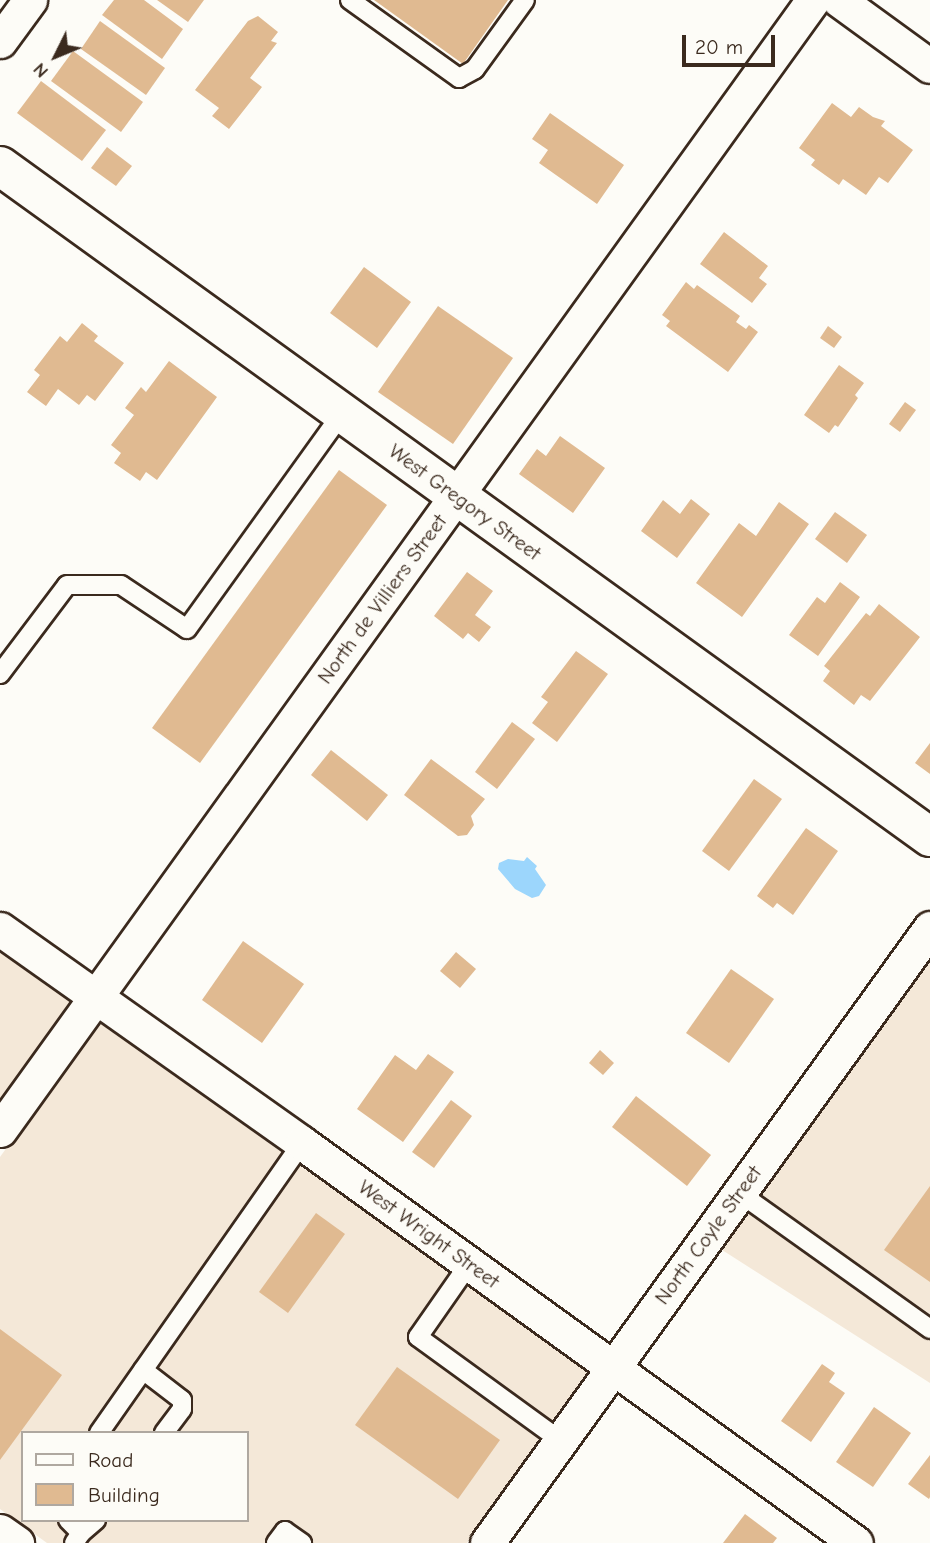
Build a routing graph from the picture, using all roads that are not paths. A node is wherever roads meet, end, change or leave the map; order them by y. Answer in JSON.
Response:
{"nodes":[{"id":1,"x":30,"y":0,"type":"edge"},
{"id":2,"x":350,"y":0,"type":"edge"},
{"id":3,"x":525,"y":0,"type":"edge"},
{"id":4,"x":813,"y":0,"type":"edge"},
{"id":5,"x":839,"y":0,"type":"edge"},
{"id":6,"x":0,"y":41,"type":"edge"},
{"id":7,"x":930,"y":66,"type":"edge"},
{"id":8,"x":0,"y":166,"type":"edge"},
{"id":9,"x":342,"y":413,"type":"junction"},
{"id":10,"x":457,"y":496,"type":"junction"},
{"id":11,"x":0,"y":674,"type":"edge"},
{"id":12,"x":930,"y":837,"type":"edge"},
{"id":13,"x":930,"y":928,"type":"edge"},
{"id":14,"x":0,"y":929,"type":"edge"},
{"id":15,"x":96,"y":996,"type":"junction"},
{"id":16,"x":0,"y":1130,"type":"edge"},
{"id":17,"x":302,"y":1143,"type":"junction"},
{"id":18,"x":738,"y":1192,"type":"junction"},
{"id":19,"x":469,"y":1264,"type":"junction"},
{"id":20,"x":930,"y":1329,"type":"edge"},
{"id":21,"x":613,"y":1368,"type":"junction"},
{"id":22,"x":143,"y":1370,"type":"junction"},
{"id":23,"x":100,"y":1431,"type":"edge"},
{"id":24,"x":166,"y":1431,"type":"edge"},
{"id":25,"x":561,"y":1441,"type":"junction"},
{"id":26,"x":92,"y":1522,"type":"edge"},
{"id":27,"x":75,"y":1532,"type":"edge"},
{"id":28,"x":276,"y":1543,"type":"edge"},
{"id":29,"x":302,"y":1543,"type":"edge"},
{"id":30,"x":487,"y":1543,"type":"edge"},
{"id":31,"x":856,"y":1543,"type":"edge"}],
"edges":[{"from":1,"to":6,"type":"street"},
{"from":2,"to":3,"type":"lane"},
{"from":4,"to":10,"type":"street","name":"North de Villiers Street"},
{"from":5,"to":7,"type":"street"},
{"from":8,"to":9,"type":"street","name":"West Gregory Street"},
{"from":9,"to":10,"type":"street","name":"West Gregory Street"},
{"from":9,"to":11,"type":"lane"},
{"from":10,"to":12,"type":"street","name":"West Gregory Street"},
{"from":10,"to":15,"type":"street","name":"North de Villiers Street"},
{"from":13,"to":18,"type":"street","name":"North Coyle Street"},
{"from":14,"to":15,"type":"street","name":"West Wright Street"},
{"from":15,"to":16,"type":"street","name":"North de Villiers Street"},
{"from":15,"to":17,"type":"street","name":"West Wright Street"},
{"from":17,"to":19,"type":"street","name":"West Wright Street"},
{"from":17,"to":22,"type":"lane"},
{"from":18,"to":20,"type":"lane"},
{"from":18,"to":21,"type":"street","name":"North Coyle Street"},
{"from":19,"to":21,"type":"street","name":"West Wright Street"},
{"from":19,"to":25,"type":"lane"},
{"from":21,"to":25,"type":"street","name":"North Coyle Street"},
{"from":21,"to":31,"type":"street","name":"West Wright Street"},
{"from":22,"to":23,"type":"lane"},
{"from":22,"to":24,"type":"lane"},
{"from":25,"to":30,"type":"street","name":"North Coyle Street"},
{"from":26,"to":27,"type":"lane"},
{"from":28,"to":29,"type":"lane"}]}
